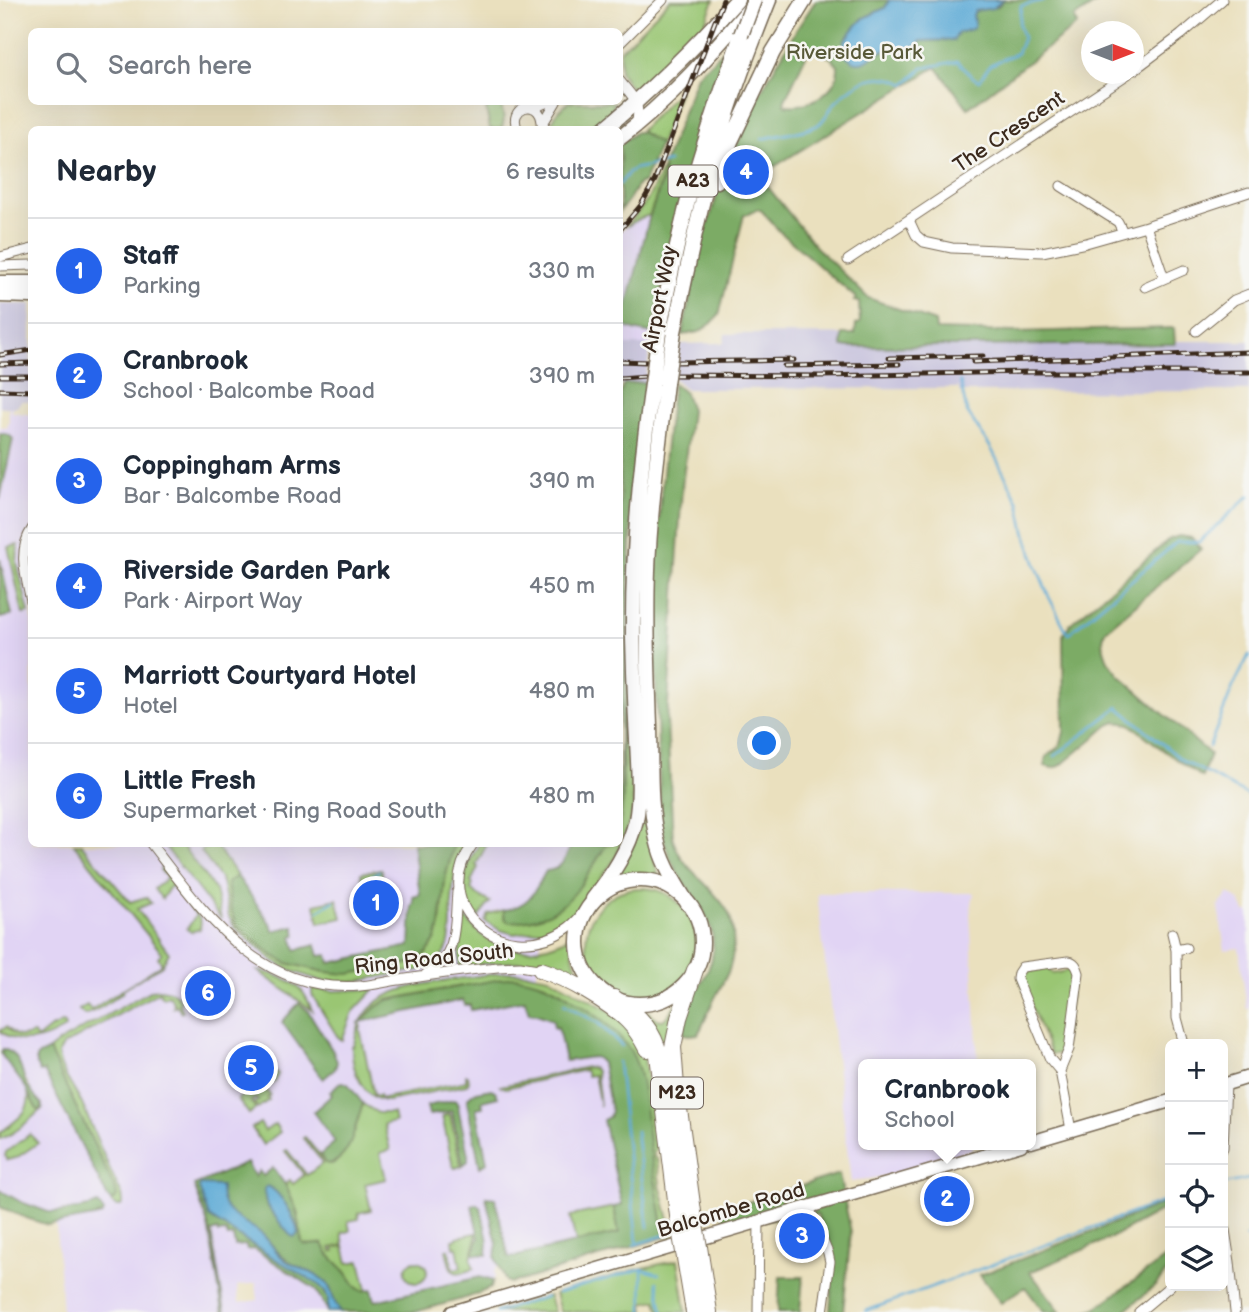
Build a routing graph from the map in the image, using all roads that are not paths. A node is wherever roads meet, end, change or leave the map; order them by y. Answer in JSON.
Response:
{"nodes":[{"id":1,"x":663,"y":0,"type":"edge"},
{"id":2,"x":737,"y":0,"type":"edge"},
{"id":3,"x":805,"y":0,"type":"edge"},
{"id":4,"x":1222,"y":0,"type":"edge"},
{"id":5,"x":762,"y":2,"type":"edge"},
{"id":6,"x":623,"y":40,"type":"edge"},
{"id":7,"x":1144,"y":62,"type":"edge"},
{"id":8,"x":1113,"y":84,"type":"edge"},
{"id":9,"x":623,"y":85,"type":"edge"},
{"id":10,"x":637,"y":102,"type":"junction"},
{"id":11,"x":540,"y":105,"type":"edge"},
{"id":12,"x":554,"y":105,"type":"edge"},
{"id":13,"x":621,"y":107,"type":"edge"},
{"id":14,"x":533,"y":108,"type":"junction"},
{"id":15,"x":636,"y":125,"type":"junction"},
{"id":16,"x":514,"y":126,"type":"edge"},
{"id":17,"x":540,"y":126,"type":"edge"},
{"id":18,"x":606,"y":126,"type":"edge"},
{"id":19,"x":623,"y":136,"type":"edge"},
{"id":20,"x":1061,"y":186,"type":"dead end"},
{"id":21,"x":1249,"y":192,"type":"edge"},
{"id":22,"x":909,"y":220,"type":"junction"},
{"id":23,"x":697,"y":223,"type":"junction"},
{"id":24,"x":1146,"y":226,"type":"junction"},
{"id":25,"x":1123,"y":232,"type":"junction"},
{"id":26,"x":28,"y":250,"type":"edge"},
{"id":27,"x":0,"y":257,"type":"edge"},
{"id":28,"x":848,"y":260,"type":"dead end"},
{"id":29,"x":28,"y":265,"type":"edge"},
{"id":30,"x":0,"y":266,"type":"edge"},
{"id":31,"x":1184,"y":270,"type":"dead end"},
{"id":32,"x":1164,"y":278,"type":"junction"},
{"id":33,"x":0,"y":283,"type":"edge"},
{"id":34,"x":28,"y":283,"type":"edge"},
{"id":35,"x":1145,"y":287,"type":"dead end"},
{"id":36,"x":1249,"y":294,"type":"edge"},
{"id":37,"x":0,"y":295,"type":"edge"},
{"id":38,"x":28,"y":296,"type":"edge"},
{"id":39,"x":1196,"y":331,"type":"dead end"},
{"id":40,"x":667,"y":332,"type":"junction"},
{"id":41,"x":659,"y":384,"type":"junction"},
{"id":42,"x":28,"y":537,"type":"edge"},
{"id":43,"x":28,"y":587,"type":"edge"},
{"id":44,"x":153,"y":847,"type":"edge"},
{"id":45,"x":471,"y":847,"type":"edge"},
{"id":46,"x":458,"y":886,"type":"junction"},
{"id":47,"x":590,"y":903,"type":"junction"},
{"id":48,"x":688,"y":904,"type":"junction"},
{"id":49,"x":1172,"y":933,"type":"dead end"},
{"id":50,"x":541,"y":970,"type":"junction"},
{"id":51,"x":695,"y":970,"type":"junction"},
{"id":52,"x":419,"y":978,"type":"junction"},
{"id":53,"x":609,"y":995,"type":"junction"},
{"id":54,"x":1183,"y":1039,"type":"edge"},
{"id":55,"x":1060,"y":1071,"type":"junction"},
{"id":56,"x":1249,"y":1077,"type":"edge"},
{"id":57,"x":1228,"y":1084,"type":"edge"},
{"id":58,"x":1167,"y":1102,"type":"edge"},
{"id":59,"x":1072,"y":1130,"type":"junction"},
{"id":60,"x":666,"y":1133,"type":"junction"},
{"id":61,"x":1036,"y":1141,"type":"edge"},
{"id":62,"x":1004,"y":1150,"type":"edge"},
{"id":63,"x":809,"y":1207,"type":"junction"},
{"id":64,"x":759,"y":1220,"type":"junction"},
{"id":65,"x":687,"y":1221,"type":"junction"},
{"id":66,"x":1225,"y":1228,"type":"edge"},
{"id":67,"x":691,"y":1250,"type":"junction"},
{"id":68,"x":1165,"y":1290,"type":"edge"},
{"id":69,"x":452,"y":1312,"type":"edge"},
{"id":70,"x":694,"y":1312,"type":"edge"},
{"id":71,"x":709,"y":1312,"type":"edge"},
{"id":72,"x":758,"y":1312,"type":"edge"},
{"id":73,"x":823,"y":1312,"type":"edge"},
{"id":74,"x":1139,"y":1312,"type":"edge"},
{"id":75,"x":1235,"y":1312,"type":"edge"}],
"edges":[{"from":1,"to":6,"type":"street"},
{"from":2,"to":10,"type":"main road"},
{"from":3,"to":23,"type":"main road","number":"A23"},
{"from":4,"to":7,"type":"street"},
{"from":5,"to":15,"type":"main road"},
{"from":5,"to":23,"type":"main road","name":"Airport Way","number":"A23"},
{"from":5,"to":40,"type":"main road","name":"Airport Way","number":"A23","bridge":true},
{"from":8,"to":22,"type":"street","name":"The Crescent"},
{"from":9,"to":10,"type":"street"},
{"from":10,"to":13,"type":"main road"},
{"from":10,"to":15,"type":"street"},
{"from":11,"to":14,"type":"street"},
{"from":12,"to":17,"type":"street"},
{"from":13,"to":18,"type":"main road"},
{"from":14,"to":16,"type":"street"},
{"from":14,"to":17,"type":"street"},
{"from":15,"to":19,"type":"main road"},
{"from":20,"to":25,"type":"street"},
{"from":21,"to":24,"type":"street"},
{"from":22,"to":25,"type":"street"},
{"from":22,"to":28,"type":"street","name":"The Crescent"},
{"from":23,"to":40,"type":"main road","name":"Airport Way","number":"A23"},
{"from":24,"to":25,"type":"street"},
{"from":24,"to":32,"type":"street"},
{"from":26,"to":27,"type":"street"},
{"from":29,"to":30,"type":"street"},
{"from":31,"to":32,"type":"street"},
{"from":32,"to":35,"type":"street"},
{"from":33,"to":34,"type":"main road"},
{"from":36,"to":39,"type":"street"},
{"from":37,"to":38,"type":"main road"},
{"from":40,"to":41,"type":"main road","name":"Airport Way","number":"A23","bridge":true},
{"from":41,"to":47,"type":"main road","name":"Airport Way","number":"A23"},
{"from":41,"to":48,"type":"main road","name":"Airport Way","number":"A23"},
{"from":42,"to":43,"type":"street"},
{"from":44,"to":52,"type":"street","name":"Ring Road South"},
{"from":45,"to":46,"type":"street"},
{"from":46,"to":47,"type":"street"},
{"from":46,"to":52,"type":"street"},
{"from":47,"to":48,"type":"main road"},
{"from":47,"to":53,"type":"main road"},
{"from":48,"to":51,"type":"main road"},
{"from":49,"to":54,"type":"street"},
{"from":50,"to":52,"type":"street","name":"Ring Road South"},
{"from":50,"to":53,"type":"street","name":"Ring Road South"},
{"from":50,"to":60,"type":"highway","number":"M23"},
{"from":51,"to":53,"type":"main road"},
{"from":51,"to":65,"type":"highway","number":"M23"},
{"from":53,"to":60,"type":"highway","number":"M23"},
{"from":55,"to":55,"type":"street"},
{"from":55,"to":59,"type":"street"},
{"from":56,"to":57,"type":"main road"},
{"from":58,"to":59,"type":"main road"},
{"from":59,"to":61,"type":"main road"},
{"from":60,"to":65,"type":"highway","number":"M23"},
{"from":62,"to":63,"type":"main road","name":"Balcombe Road"},
{"from":63,"to":64,"type":"main road","name":"Balcombe Road"},
{"from":63,"to":73,"type":"street"},
{"from":64,"to":69,"type":"main road","name":"Balcombe Road"},
{"from":64,"to":72,"type":"street"},
{"from":65,"to":67,"type":"highway","number":"M23","bridge":true},
{"from":66,"to":75,"type":"street"},
{"from":67,"to":70,"type":"highway","number":"M23"},
{"from":67,"to":71,"type":"highway","number":"M23"},
{"from":68,"to":74,"type":"street"}]}
